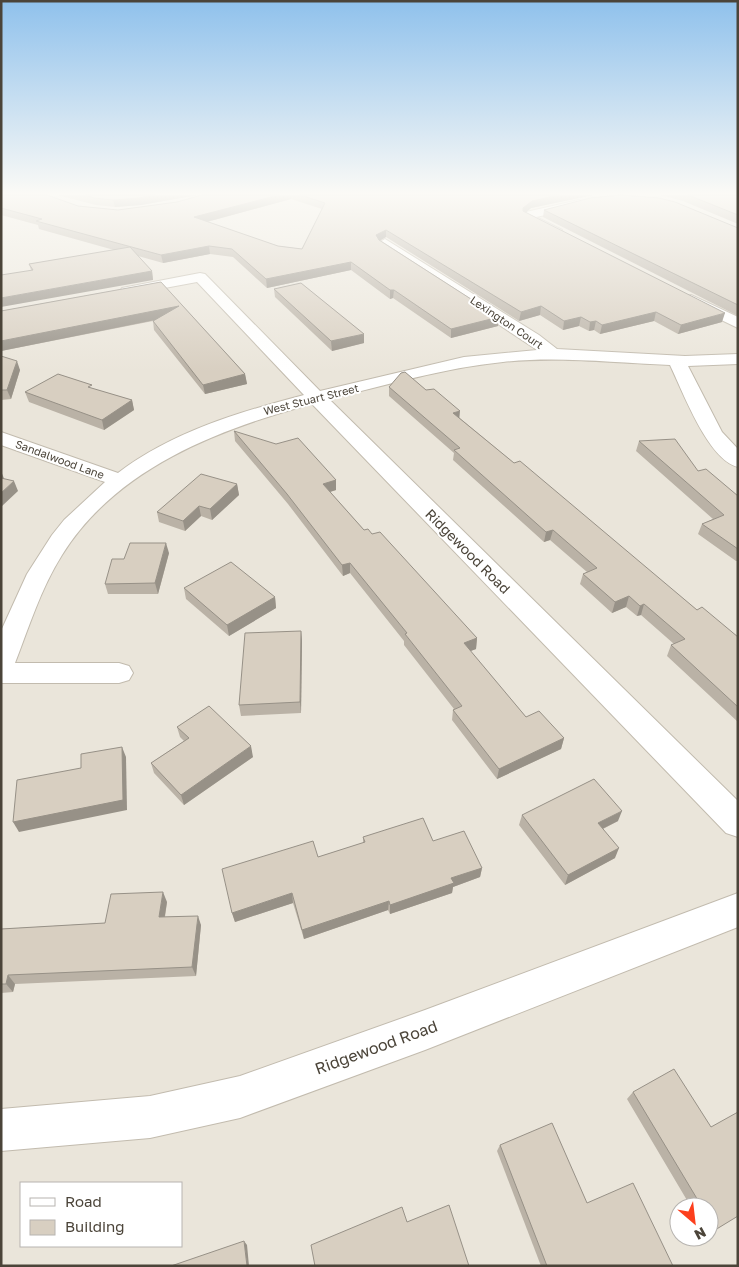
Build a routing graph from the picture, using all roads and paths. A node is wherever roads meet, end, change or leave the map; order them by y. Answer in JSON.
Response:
{"nodes":[{"id":1,"x":402,"y":254,"type":"edge"},
{"id":2,"x":113,"y":293,"type":"edge"},
{"id":3,"x":678,"y":293,"type":"edge"},
{"id":4,"x":738,"y":323,"type":"edge"},
{"id":5,"x":552,"y":354,"type":"junction"},
{"id":6,"x":738,"y":359,"type":"edge"},
{"id":7,"x":677,"y":362,"type":"junction"},
{"id":8,"x":316,"y":397,"type":"junction"},
{"id":9,"x":1,"y":438,"type":"edge"},
{"id":10,"x":738,"y":461,"type":"edge"},
{"id":11,"x":120,"y":480,"type":"junction"},
{"id":12,"x":1,"y":664,"type":"edge"},
{"id":13,"x":1,"y":673,"type":"edge"},
{"id":14,"x":119,"y":673,"type":"dead end"},
{"id":15,"x":738,"y":823,"type":"edge"},
{"id":16,"x":738,"y":910,"type":"edge"},
{"id":17,"x":1,"y":1130,"type":"edge"}],
"edges":[{"from":1,"to":5,"type":"street","name":"Lexington Court"},
{"from":2,"to":8,"type":"street","name":"Ridgewood Road"},
{"from":3,"to":4,"type":"street"},
{"from":5,"to":7,"type":"street","name":"West Stuart Street"},
{"from":5,"to":8,"type":"street","name":"West Stuart Street"},
{"from":6,"to":7,"type":"street","name":"West Stuart Street"},
{"from":7,"to":10,"type":"street"},
{"from":8,"to":11,"type":"street","name":"West Stuart Street"},
{"from":8,"to":15,"type":"street","name":"Ridgewood Road"},
{"from":9,"to":11,"type":"street","name":"Sandalwood Lane"},
{"from":11,"to":12,"type":"street","name":"West Stuart Street"},
{"from":13,"to":14,"type":"street"},
{"from":16,"to":17,"type":"street","name":"Ridgewood Road"}]}
